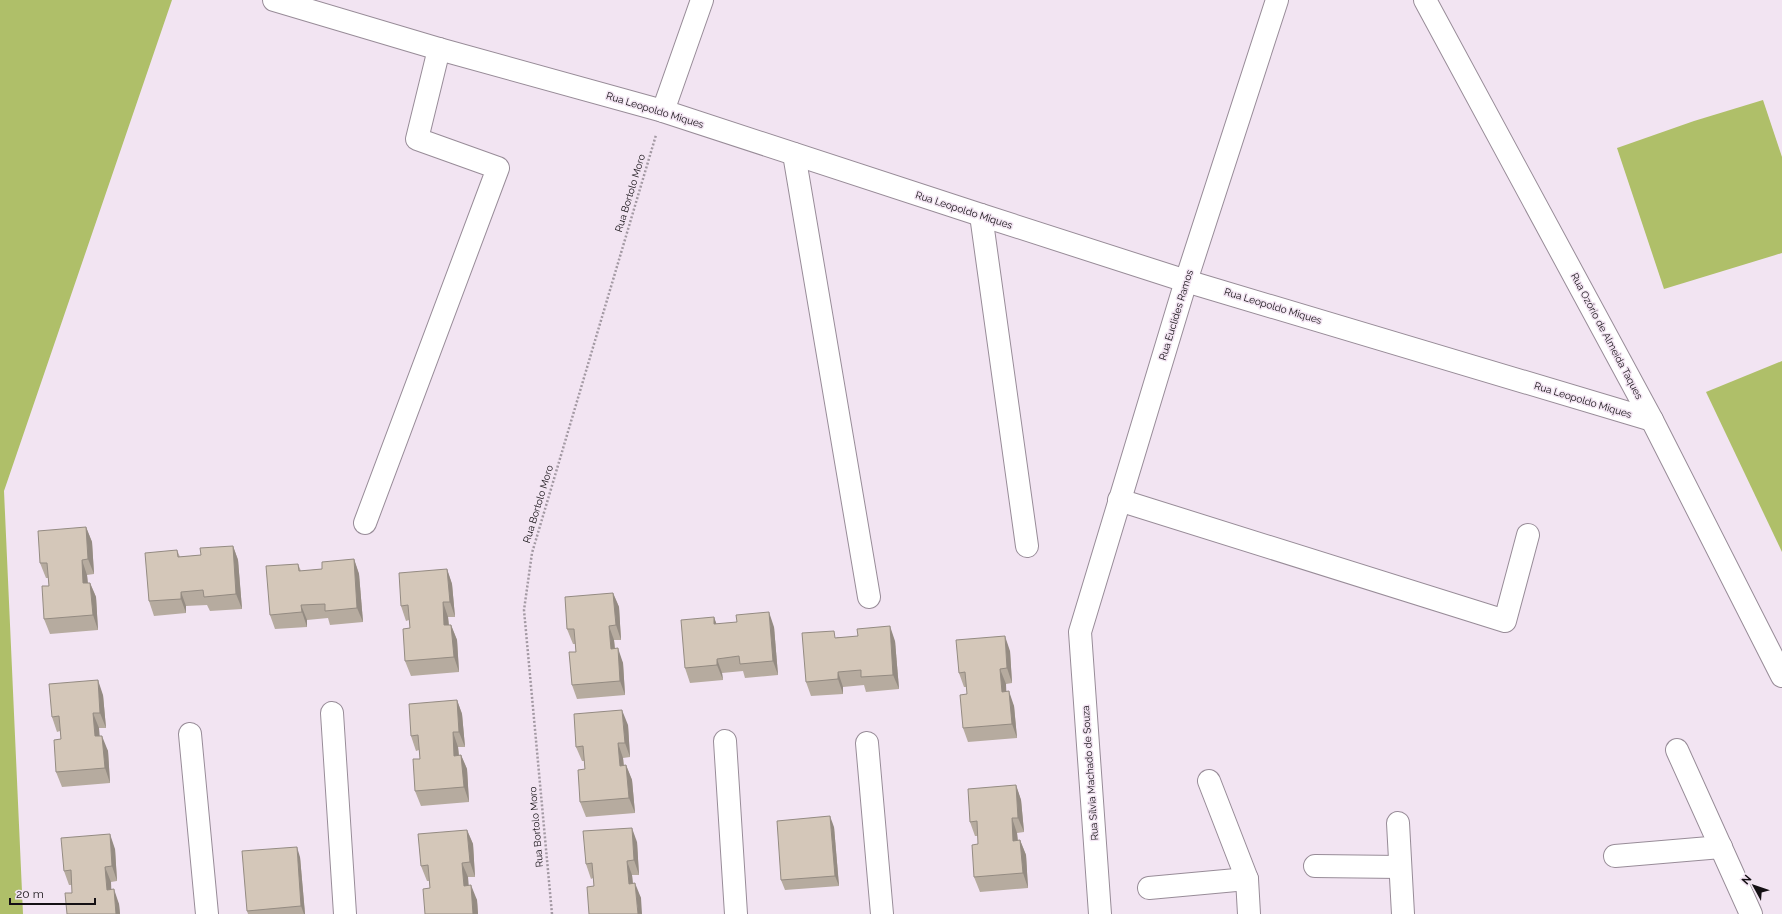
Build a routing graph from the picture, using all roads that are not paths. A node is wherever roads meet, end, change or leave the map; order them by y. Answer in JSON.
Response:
{"nodes":[{"id":1,"x":274,"y":0,"type":"edge"},
{"id":2,"x":702,"y":0,"type":"edge"},
{"id":3,"x":1276,"y":0,"type":"edge"},
{"id":4,"x":1425,"y":0,"type":"edge"},
{"id":5,"x":439,"y":49,"type":"junction"},
{"id":6,"x":663,"y":111,"type":"junction"},
{"id":7,"x":794,"y":154,"type":"junction"},
{"id":8,"x":981,"y":216,"type":"junction"},
{"id":9,"x":1186,"y":280,"type":"junction"},
{"id":10,"x":1652,"y":420,"type":"junction"},
{"id":11,"x":1119,"y":500,"type":"junction"},
{"id":12,"x":365,"y":523,"type":"dead end"},
{"id":13,"x":1528,"y":535,"type":"dead end"},
{"id":14,"x":1027,"y":546,"type":"dead end"},
{"id":15,"x":869,"y":597,"type":"dead end"},
{"id":16,"x":1080,"y":632,"type":"joint"},
{"id":17,"x":1782,"y":676,"type":"edge"},
{"id":18,"x":332,"y":712,"type":"dead end"},
{"id":19,"x":190,"y":734,"type":"dead end"},
{"id":20,"x":725,"y":741,"type":"dead end"},
{"id":21,"x":867,"y":743,"type":"dead end"},
{"id":22,"x":1677,"y":750,"type":"dead end"},
{"id":23,"x":1209,"y":781,"type":"dead end"},
{"id":24,"x":1398,"y":823,"type":"dead end"},
{"id":25,"x":1721,"y":847,"type":"junction"},
{"id":26,"x":1615,"y":856,"type":"dead end"},
{"id":27,"x":1315,"y":866,"type":"dead end"},
{"id":28,"x":1400,"y":867,"type":"junction"},
{"id":29,"x":1247,"y":879,"type":"junction"},
{"id":30,"x":1149,"y":888,"type":"dead end"},
{"id":31,"x":207,"y":914,"type":"edge"},
{"id":32,"x":345,"y":914,"type":"edge"},
{"id":33,"x":736,"y":914,"type":"edge"},
{"id":34,"x":882,"y":914,"type":"edge"},
{"id":35,"x":1100,"y":914,"type":"edge"},
{"id":36,"x":1249,"y":914,"type":"edge"},
{"id":37,"x":1403,"y":914,"type":"edge"},
{"id":38,"x":1751,"y":914,"type":"edge"}],
"edges":[{"from":1,"to":5,"type":"street","name":"Rua Leopoldo Miques"},
{"from":2,"to":6,"type":"street"},
{"from":3,"to":9,"type":"street","name":"Rua Euclides Ramos"},
{"from":4,"to":10,"type":"street","name":"Rua Ozório de Almeida Taques"},
{"from":5,"to":6,"type":"street","name":"Rua Leopoldo Miques"},
{"from":5,"to":12,"type":"street"},
{"from":6,"to":7,"type":"street","name":"Rua Leopoldo Miques"},
{"from":7,"to":8,"type":"street","name":"Rua Leopoldo Miques"},
{"from":7,"to":15,"type":"street"},
{"from":8,"to":9,"type":"street","name":"Rua Leopoldo Miques"},
{"from":8,"to":14,"type":"street"},
{"from":9,"to":10,"type":"street","name":"Rua Leopoldo Miques"},
{"from":9,"to":11,"type":"street","name":"Rua Euclides Ramos"},
{"from":10,"to":17,"type":"street","name":"Rua Ozório de Almeida Taques"},
{"from":11,"to":13,"type":"street"},
{"from":11,"to":16,"type":"street","name":"Rua Euclides Ramos"},
{"from":16,"to":35,"type":"street","name":"Rua Sílvia Machado de Souza"},
{"from":18,"to":32,"type":"street"},
{"from":19,"to":31,"type":"street"},
{"from":20,"to":33,"type":"street"},
{"from":21,"to":34,"type":"street"},
{"from":22,"to":25,"type":"street"},
{"from":23,"to":29,"type":"street"},
{"from":24,"to":28,"type":"street"},
{"from":25,"to":26,"type":"street"},
{"from":25,"to":38,"type":"street"},
{"from":27,"to":28,"type":"street"},
{"from":28,"to":37,"type":"street"},
{"from":29,"to":30,"type":"street"},
{"from":29,"to":36,"type":"street"}]}
